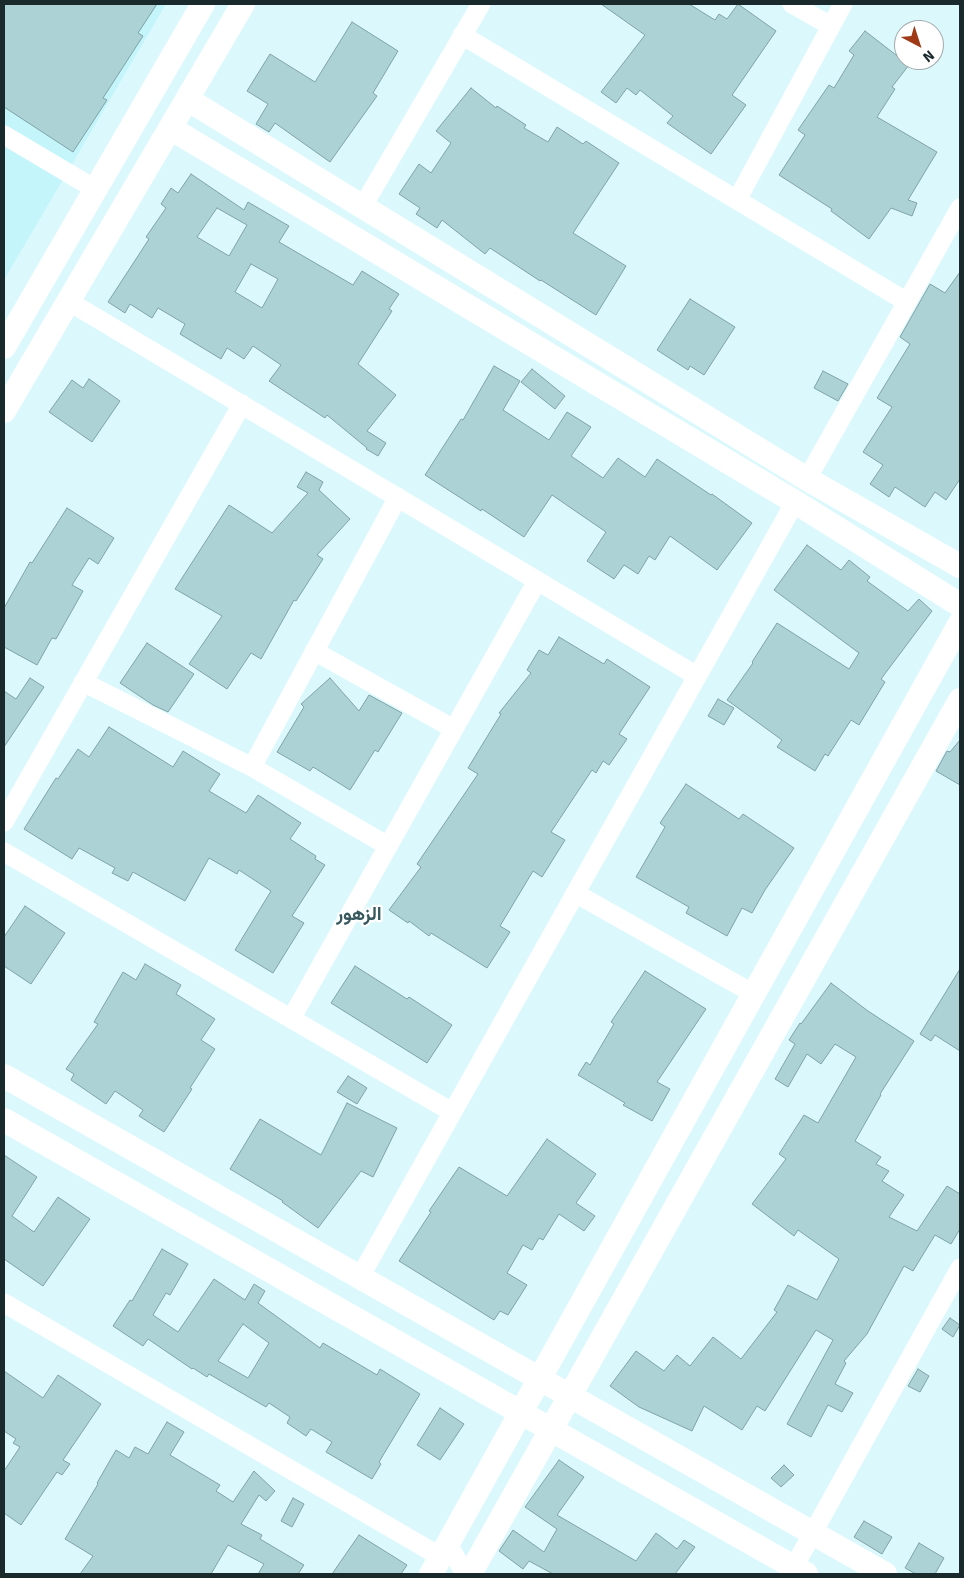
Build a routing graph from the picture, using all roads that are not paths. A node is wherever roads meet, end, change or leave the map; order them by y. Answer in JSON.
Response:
{"nodes":[{"id":1,"x":204,"y":4,"type":"edge"},
{"id":2,"x":243,"y":4,"type":"edge"},
{"id":3,"x":480,"y":4,"type":"edge"},
{"id":4,"x":792,"y":4,"type":"edge"},
{"id":5,"x":843,"y":4,"type":"edge"},
{"id":6,"x":830,"y":26,"type":"junction"},
{"id":7,"x":462,"y":35,"type":"junction"},
{"id":8,"x":187,"y":99,"type":"junction"},
{"id":9,"x":170,"y":128,"type":"junction"},
{"id":10,"x":4,"y":135,"type":"edge"},
{"id":11,"x":95,"y":189,"type":"junction"},
{"id":12,"x":737,"y":200,"type":"junction"},
{"id":13,"x":363,"y":206,"type":"junction"},
{"id":14,"x":960,"y":208,"type":"edge"},
{"id":15,"x":68,"y":300,"type":"junction"},
{"id":16,"x":907,"y":302,"type":"junction"},
{"id":17,"x":4,"y":347,"type":"edge"},
{"id":18,"x":242,"y":404,"type":"junction"},
{"id":19,"x":4,"y":411,"type":"edge"},
{"id":20,"x":807,"y":479,"type":"junction"},
{"id":21,"x":398,"y":498,"type":"junction"},
{"id":22,"x":794,"y":502,"type":"junction"},
{"id":23,"x":960,"y":566,"type":"edge"},
{"id":24,"x":537,"y":581,"type":"junction"},
{"id":25,"x":960,"y":606,"type":"edge"},
{"id":26,"x":960,"y":623,"type":"edge"},
{"id":27,"x":314,"y":652,"type":"junction"},
{"id":28,"x":697,"y":676,"type":"junction"},
{"id":29,"x":83,"y":682,"type":"junction"},
{"id":30,"x":960,"y":700,"type":"edge"},
{"id":31,"x":454,"y":729,"type":"junction"},
{"id":32,"x":252,"y":767,"type":"junction"},
{"id":33,"x":4,"y":822,"type":"edge"},
{"id":34,"x":388,"y":846,"type":"junction"},
{"id":35,"x":4,"y":852,"type":"edge"},
{"id":36,"x":575,"y":893,"type":"junction"},
{"id":37,"x":754,"y":994,"type":"junction"},
{"id":38,"x":291,"y":1019,"type":"junction"},
{"id":39,"x":4,"y":1076,"type":"edge"},
{"id":40,"x":452,"y":1112,"type":"junction"},
{"id":41,"x":4,"y":1120,"type":"edge"},
{"id":42,"x":960,"y":1268,"type":"edge"},
{"id":43,"x":360,"y":1277,"type":"junction"},
{"id":44,"x":4,"y":1303,"type":"edge"},
{"id":45,"x":541,"y":1379,"type":"junction"},
{"id":46,"x":570,"y":1396,"type":"junction"},
{"id":47,"x":522,"y":1413,"type":"junction"},
{"id":48,"x":551,"y":1430,"type":"junction"},
{"id":49,"x":813,"y":1533,"type":"junction"},
{"id":50,"x":440,"y":1558,"type":"edge"},
{"id":51,"x":796,"y":1572,"type":"edge"},
{"id":52,"x":465,"y":1574,"type":"edge"},
{"id":53,"x":470,"y":1574,"type":"edge"},
{"id":54,"x":885,"y":1574,"type":"edge"}],
"edges":[{"from":1,"to":11,"type":"street"},
{"from":2,"to":8,"type":"street"},
{"from":3,"to":7,"type":"street"},
{"from":4,"to":6,"type":"street"},
{"from":5,"to":6,"type":"street"},
{"from":6,"to":12,"type":"street"},
{"from":7,"to":12,"type":"street"},
{"from":7,"to":13,"type":"street"},
{"from":8,"to":9,"type":"street"},
{"from":8,"to":13,"type":"street"},
{"from":9,"to":15,"type":"street"},
{"from":9,"to":22,"type":"street"},
{"from":10,"to":11,"type":"street"},
{"from":11,"to":17,"type":"street"},
{"from":12,"to":16,"type":"street"},
{"from":13,"to":20,"type":"street"},
{"from":14,"to":16,"type":"street"},
{"from":15,"to":18,"type":"street"},
{"from":15,"to":19,"type":"street"},
{"from":16,"to":20,"type":"street"},
{"from":18,"to":21,"type":"street"},
{"from":18,"to":29,"type":"street"},
{"from":20,"to":23,"type":"street"},
{"from":21,"to":24,"type":"street"},
{"from":21,"to":27,"type":"street"},
{"from":22,"to":25,"type":"street"},
{"from":22,"to":28,"type":"street"},
{"from":24,"to":28,"type":"street"},
{"from":24,"to":31,"type":"street"},
{"from":26,"to":37,"type":"street"},
{"from":27,"to":31,"type":"street"},
{"from":27,"to":32,"type":"street"},
{"from":28,"to":36,"type":"street"},
{"from":29,"to":32,"type":"street"},
{"from":29,"to":33,"type":"street"},
{"from":30,"to":46,"type":"street"},
{"from":31,"to":34,"type":"street"},
{"from":32,"to":34,"type":"street"},
{"from":34,"to":38,"type":"street"},
{"from":35,"to":38,"type":"street"},
{"from":36,"to":37,"type":"street"},
{"from":36,"to":40,"type":"street"},
{"from":37,"to":45,"type":"street"},
{"from":38,"to":40,"type":"street"},
{"from":39,"to":43,"type":"street"},
{"from":40,"to":43,"type":"street"},
{"from":41,"to":47,"type":"street"},
{"from":42,"to":49,"type":"street"},
{"from":43,"to":45,"type":"street"},
{"from":44,"to":50,"type":"street"},
{"from":45,"to":46,"type":"street"},
{"from":45,"to":47,"type":"street"},
{"from":46,"to":48,"type":"street"},
{"from":46,"to":49,"type":"street"},
{"from":47,"to":48,"type":"street"},
{"from":47,"to":50,"type":"street"},
{"from":48,"to":51,"type":"street"},
{"from":48,"to":53,"type":"street"},
{"from":49,"to":51,"type":"street"},
{"from":49,"to":54,"type":"street"},
{"from":50,"to":52,"type":"street"}]}
